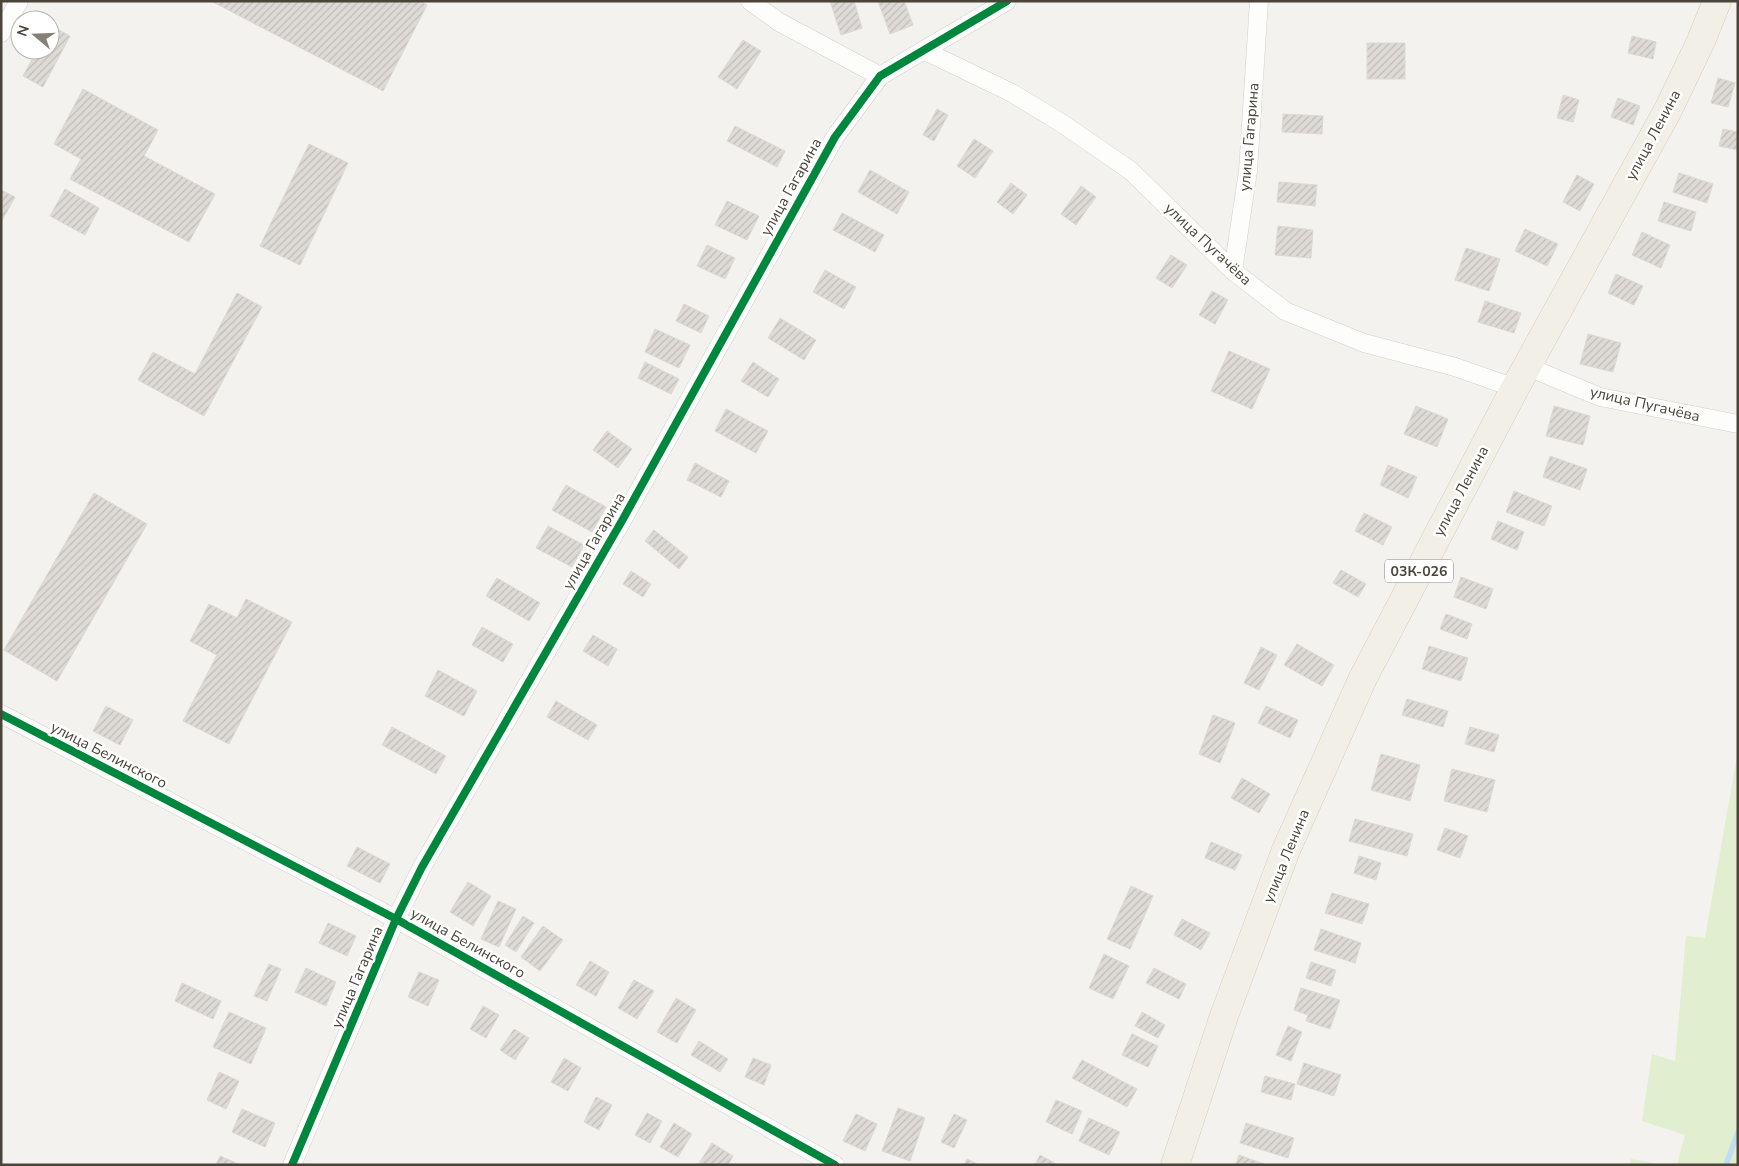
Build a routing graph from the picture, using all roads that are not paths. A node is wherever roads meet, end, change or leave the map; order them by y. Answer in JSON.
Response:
{"nodes":[{"id":1,"x":19,"y":1,"type":"edge"},
{"id":2,"x":750,"y":1,"type":"edge"},
{"id":3,"x":1007,"y":1,"type":"edge"},
{"id":4,"x":1259,"y":1,"type":"edge"},
{"id":5,"x":1718,"y":1,"type":"edge"},
{"id":6,"x":1,"y":33,"type":"edge"},
{"id":7,"x":925,"y":51,"type":"junction"},
{"id":8,"x":880,"y":76,"type":"junction"},
{"id":9,"x":1233,"y":271,"type":"junction"},
{"id":10,"x":1521,"y":377,"type":"junction"},
{"id":11,"x":1738,"y":424,"type":"edge"},
{"id":12,"x":1,"y":714,"type":"edge"},
{"id":13,"x":396,"y":919,"type":"junction"},
{"id":14,"x":292,"y":1165,"type":"edge"},
{"id":15,"x":835,"y":1165,"type":"edge"},
{"id":16,"x":1175,"y":1165,"type":"edge"}],
"edges":[{"from":1,"to":6,"type":"street"},
{"from":2,"to":8,"type":"street"},
{"from":3,"to":7,"type":"street","name":"улица Гагарина"},
{"from":4,"to":9,"type":"street","name":"улица Гагарина"},
{"from":5,"to":10,"type":"main road","name":"улица Ленина","number":"03К-026"},
{"from":7,"to":8,"type":"street","name":"улица Гагарина"},
{"from":7,"to":9,"type":"street","name":"улица Пугачёва"},
{"from":8,"to":13,"type":"street","name":"улица Гагарина"},
{"from":9,"to":10,"type":"street","name":"улица Пугачёва"},
{"from":10,"to":11,"type":"street","name":"улица Пугачёва"},
{"from":10,"to":16,"type":"main road","name":"улица Ленина","number":"03К-026"},
{"from":12,"to":13,"type":"street","name":"улица Белинского"},
{"from":13,"to":14,"type":"street","name":"улица Гагарина"},
{"from":13,"to":15,"type":"street","name":"улица Белинского"}]}
